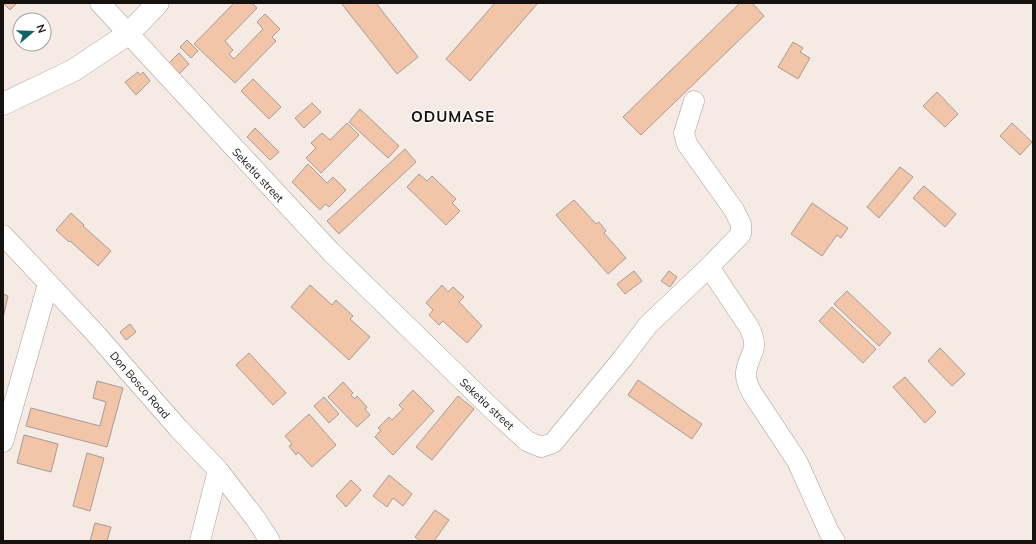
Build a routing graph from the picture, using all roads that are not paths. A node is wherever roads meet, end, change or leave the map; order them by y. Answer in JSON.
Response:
{"nodes":[{"id":1,"x":100,"y":3,"type":"edge"},
{"id":2,"x":158,"y":3,"type":"edge"},
{"id":3,"x":128,"y":34,"type":"junction"},
{"id":4,"x":694,"y":101,"type":"dead end"},
{"id":5,"x":3,"y":104,"type":"edge"},
{"id":6,"x":3,"y":235,"type":"edge"},
{"id":7,"x":709,"y":267,"type":"junction"},
{"id":8,"x":48,"y":284,"type":"junction"},
{"id":9,"x":3,"y":442,"type":"edge"},
{"id":10,"x":218,"y":470,"type":"junction"},
{"id":11,"x":200,"y":541,"type":"edge"},
{"id":12,"x":270,"y":541,"type":"edge"},
{"id":13,"x":835,"y":541,"type":"edge"}],
"edges":[{"from":1,"to":3,"type":"street","name":"Seketia street"},
{"from":2,"to":3,"type":"main road"},
{"from":3,"to":5,"type":"main road"},
{"from":3,"to":7,"type":"street","name":"Seketia street"},
{"from":4,"to":7,"type":"street","name":"Seketia street"},
{"from":6,"to":8,"type":"street","name":"Don Bosco Road"},
{"from":7,"to":13,"type":"street"},
{"from":8,"to":9,"type":"street"},
{"from":8,"to":10,"type":"street","name":"Don Bosco Road"},
{"from":10,"to":11,"type":"street"},
{"from":10,"to":12,"type":"street","name":"Don Bosco Road"}]}
